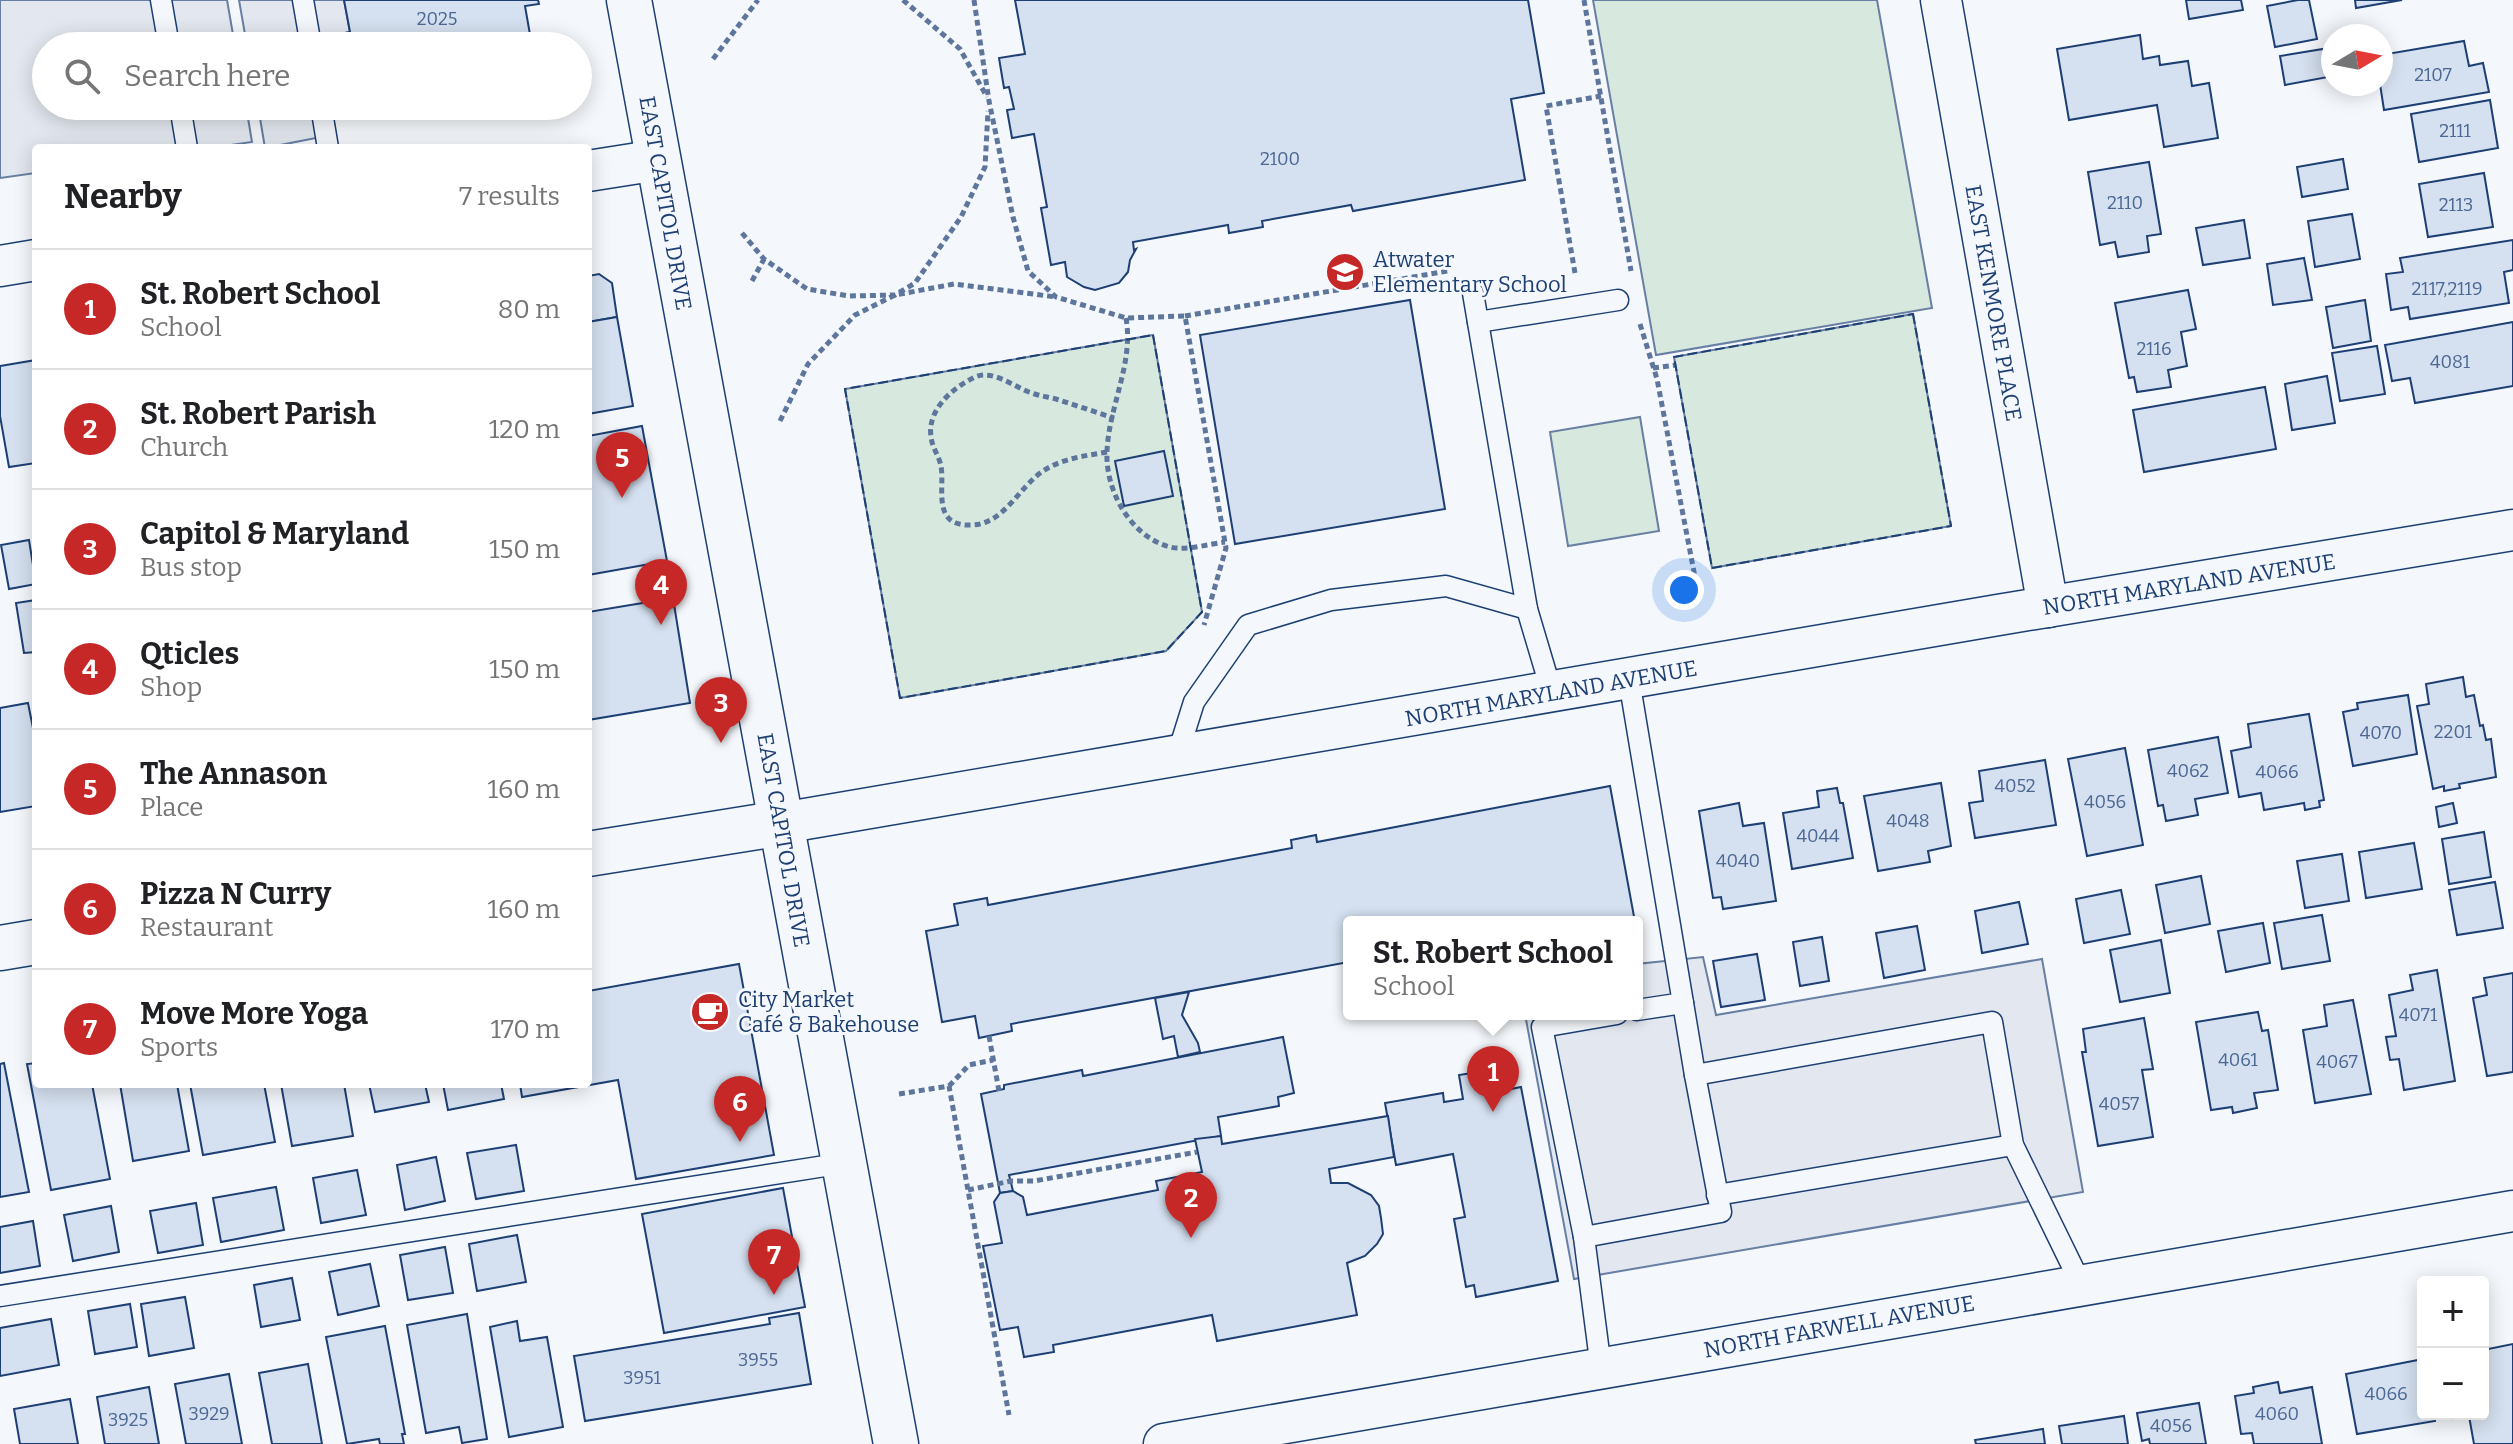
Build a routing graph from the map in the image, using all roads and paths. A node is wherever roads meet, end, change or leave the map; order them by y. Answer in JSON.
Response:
{"nodes":[{"id":1,"x":161,"y":0,"type":"edge"},
{"id":2,"x":303,"y":0,"type":"edge"},
{"id":3,"x":629,"y":0,"type":"edge"},
{"id":4,"x":758,"y":0,"type":"edge"},
{"id":5,"x":903,"y":0,"type":"edge"},
{"id":6,"x":974,"y":0,"type":"edge"},
{"id":7,"x":1941,"y":0,"type":"edge"},
{"id":8,"x":167,"y":32,"type":"edge"},
{"id":9,"x":309,"y":32,"type":"edge"},
{"id":10,"x":713,"y":59,"type":"dead end"},
{"id":11,"x":1601,"y":96,"type":"dead end"},
{"id":12,"x":989,"y":101,"type":"junction"},
{"id":13,"x":182,"y":120,"type":"edge"},
{"id":14,"x":323,"y":120,"type":"edge"},
{"id":15,"x":186,"y":144,"type":"edge"},
{"id":16,"x":327,"y":144,"type":"edge"},
{"id":17,"x":658,"y":160,"type":"junction"},
{"id":18,"x":592,"y":170,"type":"edge"},
{"id":19,"x":742,"y":233,"type":"dead end"},
{"id":20,"x":764,"y":259,"type":"junction"},
{"id":21,"x":32,"y":261,"type":"edge"},
{"id":22,"x":0,"y":266,"type":"edge"},
{"id":23,"x":752,"y":281,"type":"dead end"},
{"id":24,"x":1473,"y":293,"type":"joint"},
{"id":25,"x":895,"y":295,"type":"junction"},
{"id":26,"x":1056,"y":297,"type":"junction"},
{"id":27,"x":1618,"y":300,"type":"dead end"},
{"id":28,"x":1580,"y":306,"type":"junction"},
{"id":29,"x":1185,"y":316,"type":"junction"},
{"id":30,"x":1126,"y":318,"type":"junction"},
{"id":31,"x":1478,"y":322,"type":"junction"},
{"id":32,"x":1676,"y":365,"type":"dead end"},
{"id":33,"x":1653,"y":368,"type":"dead end"},
{"id":34,"x":1114,"y":418,"type":"junction"},
{"id":35,"x":780,"y":421,"type":"dead end"},
{"id":36,"x":1107,"y":452,"type":"junction"},
{"id":37,"x":2513,"y":530,"type":"edge"},
{"id":38,"x":1225,"y":542,"type":"junction"},
{"id":39,"x":2048,"y":607,"type":"junction"},
{"id":40,"x":1527,"y":609,"type":"junction"},
{"id":41,"x":1204,"y":627,"type":"dead end"},
{"id":42,"x":1629,"y":680,"type":"junction"},
{"id":43,"x":1552,"y":693,"type":"junction"},
{"id":44,"x":1177,"y":756,"type":"junction"},
{"id":45,"x":782,"y":823,"type":"junction"},
{"id":46,"x":592,"y":853,"type":"edge"},
{"id":47,"x":32,"y":943,"type":"edge"},
{"id":48,"x":0,"y":948,"type":"edge"},
{"id":49,"x":1683,"y":1003,"type":"junction"},
{"id":50,"x":1643,"y":1009,"type":"edge"},
{"id":51,"x":1582,"y":1020,"type":"edge"},
{"id":52,"x":989,"y":1036,"type":"dead end"},
{"id":53,"x":993,"y":1060,"type":"junction"},
{"id":54,"x":1695,"y":1075,"type":"junction"},
{"id":55,"x":949,"y":1086,"type":"junction"},
{"id":56,"x":999,"y":1091,"type":"dead end"},
{"id":57,"x":899,"y":1094,"type":"dead end"},
{"id":58,"x":2013,"y":1145,"type":"junction"},
{"id":59,"x":1197,"y":1152,"type":"dead end"},
{"id":60,"x":844,"y":1163,"type":"junction"},
{"id":61,"x":968,"y":1190,"type":"junction"},
{"id":62,"x":1717,"y":1195,"type":"junction"},
{"id":63,"x":2513,"y":1211,"type":"edge"},
{"id":64,"x":1584,"y":1237,"type":"junction"},
{"id":65,"x":2081,"y":1284,"type":"junction"},
{"id":66,"x":0,"y":1296,"type":"edge"},
{"id":67,"x":1601,"y":1368,"type":"junction"},
{"id":68,"x":1009,"y":1415,"type":"dead end"},
{"id":69,"x":896,"y":1444,"type":"edge"},
{"id":70,"x":1164,"y":1444,"type":"edge"}],
"edges":[{"from":1,"to":8,"type":"lane"},
{"from":2,"to":9,"type":"lane"},
{"from":3,"to":17,"type":"main road","name":"EAST CAPITOL DRIVE"},
{"from":4,"to":10,"type":"path"},
{"from":5,"to":12,"type":"path"},
{"from":6,"to":12,"type":"path"},
{"from":7,"to":39,"type":"street","name":"EAST KENMORE PLACE"},
{"from":11,"to":28,"type":"path"},
{"from":12,"to":25,"type":"path"},
{"from":12,"to":26,"type":"path"},
{"from":13,"to":15,"type":"lane"},
{"from":14,"to":16,"type":"lane"},
{"from":17,"to":18,"type":"street"},
{"from":17,"to":45,"type":"main road","name":"EAST CAPITOL DRIVE"},
{"from":19,"to":20,"type":"path"},
{"from":20,"to":23,"type":"path"},
{"from":20,"to":25,"type":"path"},
{"from":21,"to":22,"type":"street"},
{"from":24,"to":29,"type":"path"},
{"from":24,"to":31,"type":"lane"},
{"from":25,"to":26,"type":"path"},
{"from":25,"to":35,"type":"path"},
{"from":26,"to":30,"type":"path"},
{"from":27,"to":28,"type":"lane"},
{"from":28,"to":31,"type":"lane"},
{"from":29,"to":30,"type":"path"},
{"from":29,"to":38,"type":"path"},
{"from":30,"to":34,"type":"path"},
{"from":31,"to":40,"type":"lane"},
{"from":32,"to":33,"type":"path"},
{"from":34,"to":36,"type":"path"},
{"from":34,"to":36,"type":"path"},
{"from":36,"to":38,"type":"path"},
{"from":37,"to":39,"type":"street","name":"NORTH MARYLAND AVENUE"},
{"from":38,"to":41,"type":"path"},
{"from":39,"to":42,"type":"street","name":"NORTH MARYLAND AVENUE"},
{"from":40,"to":43,"type":"lane"},
{"from":40,"to":44,"type":"lane"},
{"from":42,"to":43,"type":"street","name":"NORTH MARYLAND AVENUE"},
{"from":42,"to":49,"type":"lane"},
{"from":43,"to":44,"type":"street","name":"NORTH MARYLAND AVENUE"},
{"from":44,"to":45,"type":"street","name":"NORTH MARYLAND AVENUE"},
{"from":45,"to":46,"type":"main road","name":"NORTH MARYLAND AVENUE"},
{"from":45,"to":60,"type":"main road","name":"EAST CAPITOL DRIVE"},
{"from":47,"to":48,"type":"main road"},
{"from":49,"to":50,"type":"lane"},
{"from":49,"to":54,"type":"lane"},
{"from":51,"to":64,"type":"lane"},
{"from":52,"to":53,"type":"path"},
{"from":53,"to":55,"type":"path"},
{"from":53,"to":56,"type":"path"},
{"from":54,"to":58,"type":"lane"},
{"from":54,"to":62,"type":"lane"},
{"from":55,"to":57,"type":"path"},
{"from":55,"to":61,"type":"path"},
{"from":58,"to":62,"type":"lane"},
{"from":58,"to":65,"type":"lane"},
{"from":59,"to":61,"type":"path"},
{"from":60,"to":66,"type":"lane"},
{"from":60,"to":69,"type":"main road","name":"EAST CAPITOL DRIVE"},
{"from":61,"to":68,"type":"path"},
{"from":62,"to":64,"type":"lane"},
{"from":63,"to":65,"type":"street","name":"NORTH FARWELL AVENUE"},
{"from":64,"to":67,"type":"lane"},
{"from":65,"to":67,"type":"street","name":"NORTH FARWELL AVENUE"},
{"from":67,"to":70,"type":"street","name":"NORTH FARWELL AVENUE"}]}
